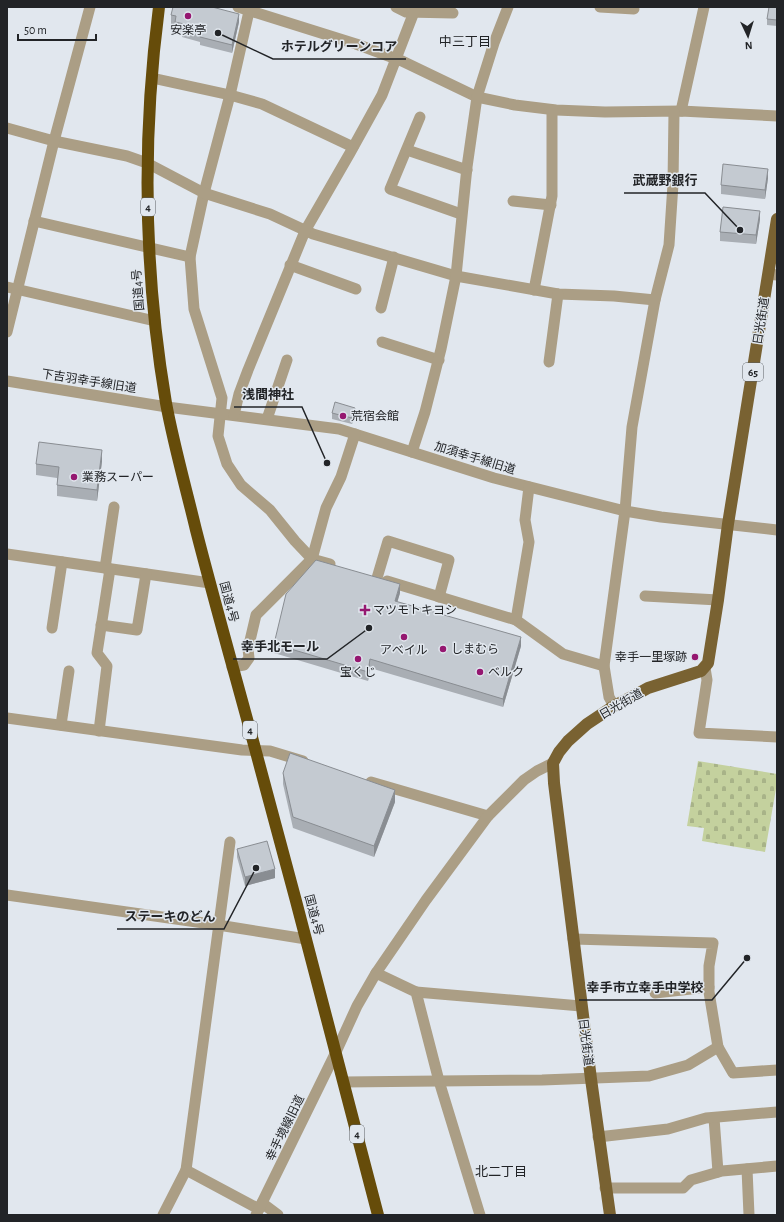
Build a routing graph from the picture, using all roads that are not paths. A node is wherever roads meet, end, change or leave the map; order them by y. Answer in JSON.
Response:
{"nodes":[{"id":1,"x":90,"y":7,"type":"edge"},
{"id":2,"x":159,"y":7,"type":"edge"},
{"id":3,"x":238,"y":7,"type":"edge"},
{"id":4,"x":396,"y":7,"type":"edge"},
{"id":5,"x":508,"y":7,"type":"edge"},
{"id":6,"x":600,"y":7,"type":"edge"},
{"id":7,"x":704,"y":7,"type":"edge"},
{"id":8,"x":250,"y":8,"type":"edge"},
{"id":9,"x":634,"y":9,"type":"dead end"},
{"id":10,"x":414,"y":12,"type":"junction"},
{"id":11,"x":452,"y":13,"type":"dead end"},
{"id":12,"x":395,"y":58,"type":"junction"},
{"id":13,"x":152,"y":78,"type":"junction"},
{"id":14,"x":230,"y":95,"type":"junction"},
{"id":15,"x":477,"y":97,"type":"junction"},
{"id":16,"x":552,"y":110,"type":"junction"},
{"id":17,"x":678,"y":111,"type":"junction"},
{"id":18,"x":777,"y":116,"type":"edge"},
{"id":19,"x":420,"y":117,"type":"dead end"},
{"id":20,"x":7,"y":128,"type":"edge"},
{"id":21,"x":54,"y":141,"type":"junction"},
{"id":22,"x":353,"y":147,"type":"junction"},
{"id":23,"x":407,"y":150,"type":"junction"},
{"id":24,"x":147,"y":163,"type":"junction"},
{"id":25,"x":467,"y":170,"type":"junction"},
{"id":26,"x":204,"y":193,"type":"junction"},
{"id":27,"x":513,"y":201,"type":"dead end"},
{"id":28,"x":551,"y":205,"type":"junction"},
{"id":29,"x":462,"y":214,"type":"junction"},
{"id":30,"x":777,"y":219,"type":"edge"},
{"id":31,"x":34,"y":221,"type":"junction"},
{"id":32,"x":305,"y":230,"type":"junction"},
{"id":33,"x":149,"y":246,"type":"junction"},
{"id":34,"x":190,"y":257,"type":"junction"},
{"id":35,"x":394,"y":257,"type":"junction"},
{"id":36,"x":290,"y":265,"type":"junction"},
{"id":37,"x":773,"y":275,"type":"edge"},
{"id":38,"x":456,"y":276,"type":"junction"},
{"id":39,"x":12,"y":289,"type":"edge"},
{"id":40,"x":356,"y":289,"type":"dead end"},
{"id":41,"x":534,"y":290,"type":"junction"},
{"id":42,"x":558,"y":294,"type":"junction"},
{"id":43,"x":655,"y":300,"type":"junction"},
{"id":44,"x":381,"y":308,"type":"dead end"},
{"id":45,"x":155,"y":321,"type":"junction"},
{"id":46,"x":7,"y":332,"type":"edge"},
{"id":47,"x":382,"y":342,"type":"dead end"},
{"id":48,"x":286,"y":360,"type":"dead end"},
{"id":49,"x":438,"y":360,"type":"junction"},
{"id":50,"x":549,"y":362,"type":"dead end"},
{"id":51,"x":7,"y":381,"type":"edge"},
{"id":52,"x":167,"y":407,"type":"junction"},
{"id":53,"x":220,"y":413,"type":"junction"},
{"id":54,"x":234,"y":415,"type":"junction"},
{"id":55,"x":266,"y":419,"type":"junction"},
{"id":56,"x":355,"y":434,"type":"junction"},
{"id":57,"x":412,"y":452,"type":"junction"},
{"id":58,"x":529,"y":487,"type":"junction"},
{"id":59,"x":114,"y":507,"type":"dead end"},
{"id":60,"x":625,"y":511,"type":"junction"},
{"id":61,"x":728,"y":524,"type":"junction"},
{"id":62,"x":777,"y":530,"type":"edge"},
{"id":63,"x":7,"y":554,"type":"edge"},
{"id":64,"x":312,"y":559,"type":"junction"},
{"id":65,"x":62,"y":562,"type":"junction"},
{"id":66,"x":341,"y":568,"type":"edge"},
{"id":67,"x":107,"y":569,"type":"junction"},
{"id":68,"x":146,"y":574,"type":"junction"},
{"id":69,"x":210,"y":583,"type":"junction"},
{"id":70,"x":645,"y":596,"type":"dead end"},
{"id":71,"x":439,"y":597,"type":"junction"},
{"id":72,"x":718,"y":600,"type":"junction"},
{"id":73,"x":516,"y":620,"type":"junction"},
{"id":74,"x":101,"y":625,"type":"junction"},
{"id":75,"x":52,"y":628,"type":"dead end"},
{"id":76,"x":604,"y":666,"type":"junction"},
{"id":77,"x":232,"y":667,"type":"junction"},
{"id":78,"x":705,"y":668,"type":"junction"},
{"id":79,"x":69,"y":671,"type":"dead end"},
{"id":80,"x":614,"y":706,"type":"junction"},
{"id":81,"x":7,"y":718,"type":"edge"},
{"id":82,"x":61,"y":725,"type":"junction"},
{"id":83,"x":99,"y":730,"type":"junction"},
{"id":84,"x":777,"y":737,"type":"edge"},
{"id":85,"x":255,"y":751,"type":"junction"},
{"id":86,"x":553,"y":763,"type":"junction"},
{"id":87,"x":314,"y":765,"type":"edge"},
{"id":88,"x":359,"y":779,"type":"edge"},
{"id":89,"x":488,"y":816,"type":"junction"},
{"id":90,"x":230,"y":842,"type":"dead end"},
{"id":91,"x":7,"y":895,"type":"edge"},
{"id":92,"x":218,"y":925,"type":"junction"},
{"id":93,"x":306,"y":939,"type":"junction"},
{"id":94,"x":573,"y":939,"type":"junction"},
{"id":95,"x":376,"y":973,"type":"junction"},
{"id":96,"x":709,"y":987,"type":"junction"},
{"id":97,"x":416,"y":992,"type":"junction"},
{"id":98,"x":655,"y":993,"type":"dead end"},
{"id":99,"x":581,"y":1006,"type":"junction"},
{"id":100,"x":718,"y":1047,"type":"junction"},
{"id":101,"x":336,"y":1052,"type":"junction"},
{"id":102,"x":777,"y":1070,"type":"edge"},
{"id":103,"x":590,"y":1078,"type":"junction"},
{"id":104,"x":439,"y":1081,"type":"junction"},
{"id":105,"x":344,"y":1082,"type":"junction"},
{"id":106,"x":777,"y":1112,"type":"edge"},
{"id":107,"x":714,"y":1118,"type":"junction"},
{"id":108,"x":598,"y":1137,"type":"junction"},
{"id":109,"x":777,"y":1166,"type":"edge"},
{"id":110,"x":747,"y":1169,"type":"junction"},
{"id":111,"x":186,"y":1170,"type":"junction"},
{"id":112,"x":718,"y":1172,"type":"junction"},
{"id":113,"x":605,"y":1188,"type":"junction"},
{"id":114,"x":259,"y":1209,"type":"edge"},
{"id":115,"x":163,"y":1215,"type":"edge"},
{"id":116,"x":278,"y":1215,"type":"edge"},
{"id":117,"x":378,"y":1215,"type":"edge"},
{"id":118,"x":480,"y":1215,"type":"edge"},
{"id":119,"x":610,"y":1215,"type":"edge"},
{"id":120,"x":749,"y":1215,"type":"edge"}],
"edges":[{"from":1,"to":21,"type":"street"},
{"from":2,"to":13,"type":"highway","name":"国道4号","number":"4"},
{"from":3,"to":8,"type":"street"},
{"from":4,"to":10,"type":"street"},
{"from":5,"to":15,"type":"street"},
{"from":6,"to":9,"type":"street"},
{"from":7,"to":17,"type":"street"},
{"from":8,"to":12,"type":"street"},
{"from":8,"to":14,"type":"street"},
{"from":10,"to":11,"type":"street"},
{"from":10,"to":12,"type":"street"},
{"from":12,"to":15,"type":"street"},
{"from":12,"to":22,"type":"street"},
{"from":13,"to":14,"type":"street"},
{"from":13,"to":24,"type":"highway","name":"国道4号","number":"4"},
{"from":14,"to":22,"type":"street"},
{"from":14,"to":26,"type":"street"},
{"from":15,"to":16,"type":"street"},
{"from":15,"to":25,"type":"street"},
{"from":16,"to":17,"type":"street"},
{"from":16,"to":28,"type":"street"},
{"from":17,"to":18,"type":"street"},
{"from":17,"to":43,"type":"street"},
{"from":19,"to":23,"type":"street"},
{"from":20,"to":21,"type":"street"},
{"from":21,"to":24,"type":"street"},
{"from":21,"to":31,"type":"street"},
{"from":22,"to":32,"type":"street"},
{"from":23,"to":25,"type":"street"},
{"from":23,"to":29,"type":"street"},
{"from":24,"to":26,"type":"street"},
{"from":24,"to":33,"type":"highway","name":"国道4号","number":"4"},
{"from":25,"to":29,"type":"street"},
{"from":26,"to":32,"type":"street"},
{"from":26,"to":34,"type":"street"},
{"from":27,"to":28,"type":"street"},
{"from":28,"to":41,"type":"street"},
{"from":29,"to":38,"type":"street"},
{"from":30,"to":37,"type":"main road","name":"日光街道","number":"65"},
{"from":31,"to":33,"type":"street"},
{"from":31,"to":39,"type":"street"},
{"from":32,"to":35,"type":"street"},
{"from":32,"to":36,"type":"street"},
{"from":33,"to":34,"type":"street"},
{"from":33,"to":45,"type":"highway","name":"国道4号","number":"4"},
{"from":34,"to":53,"type":"street"},
{"from":35,"to":38,"type":"street"},
{"from":35,"to":44,"type":"street"},
{"from":36,"to":40,"type":"street"},
{"from":36,"to":54,"type":"street"},
{"from":37,"to":61,"type":"main road","name":"日光街道","number":"65"},
{"from":38,"to":41,"type":"street"},
{"from":38,"to":49,"type":"street"},
{"from":39,"to":45,"type":"street"},
{"from":39,"to":46,"type":"street"},
{"from":41,"to":42,"type":"street"},
{"from":42,"to":43,"type":"street"},
{"from":42,"to":50,"type":"street"},
{"from":43,"to":60,"type":"street"},
{"from":45,"to":52,"type":"highway","name":"国道4号","number":"4"},
{"from":47,"to":49,"type":"street"},
{"from":48,"to":55,"type":"street"},
{"from":49,"to":57,"type":"street"},
{"from":51,"to":52,"type":"street","name":"下吉羽幸手線旧道"},
{"from":52,"to":53,"type":"street","name":"加須幸手線旧道"},
{"from":52,"to":69,"type":"highway","name":"国道4号","number":"4"},
{"from":53,"to":54,"type":"street","name":"加須幸手線旧道"},
{"from":53,"to":64,"type":"street"},
{"from":54,"to":55,"type":"street","name":"加須幸手線旧道"},
{"from":55,"to":56,"type":"street","name":"加須幸手線旧道"},
{"from":56,"to":57,"type":"street","name":"加須幸手線旧道"},
{"from":56,"to":64,"type":"street"},
{"from":57,"to":58,"type":"street","name":"加須幸手線旧道"},
{"from":58,"to":60,"type":"street","name":"加須幸手線旧道"},
{"from":58,"to":73,"type":"street"},
{"from":59,"to":67,"type":"street"},
{"from":60,"to":61,"type":"street","name":"加須幸手線旧道"},
{"from":60,"to":76,"type":"street"},
{"from":61,"to":62,"type":"street","name":"加須幸手線旧道"},
{"from":61,"to":72,"type":"main road","name":"日光街道","number":"65"},
{"from":63,"to":65,"type":"street"},
{"from":64,"to":66,"type":"street"},
{"from":64,"to":77,"type":"street"},
{"from":65,"to":67,"type":"street"},
{"from":65,"to":75,"type":"street"},
{"from":67,"to":68,"type":"street"},
{"from":67,"to":74,"type":"street"},
{"from":68,"to":69,"type":"street"},
{"from":68,"to":74,"type":"street"},
{"from":69,"to":77,"type":"highway","name":"国道4号","number":"4"},
{"from":70,"to":72,"type":"street"},
{"from":71,"to":71,"type":"street"},
{"from":71,"to":73,"type":"street"},
{"from":72,"to":78,"type":"main road","name":"日光街道","number":"65"},
{"from":73,"to":76,"type":"street"},
{"from":74,"to":83,"type":"street"},
{"from":76,"to":80,"type":"street"},
{"from":77,"to":85,"type":"highway","name":"国道4号","number":"4"},
{"from":78,"to":80,"type":"main road","name":"日光街道"},
{"from":78,"to":84,"type":"street"},
{"from":79,"to":82,"type":"street"},
{"from":80,"to":86,"type":"main road","name":"日光街道"},
{"from":81,"to":82,"type":"street"},
{"from":82,"to":83,"type":"street"},
{"from":83,"to":85,"type":"street"},
{"from":85,"to":87,"type":"street"},
{"from":85,"to":93,"type":"highway","name":"国道4号","number":"4"},
{"from":86,"to":89,"type":"street","name":"幸手境線旧道"},
{"from":86,"to":94,"type":"main road","name":"日光街道"},
{"from":88,"to":89,"type":"street"},
{"from":89,"to":95,"type":"street","name":"幸手境線旧道"},
{"from":90,"to":92,"type":"street"},
{"from":91,"to":92,"type":"street"},
{"from":92,"to":93,"type":"street"},
{"from":92,"to":111,"type":"street"},
{"from":93,"to":101,"type":"highway","name":"国道4号","number":"4"},
{"from":94,"to":96,"type":"street"},
{"from":94,"to":99,"type":"main road","name":"日光街道"},
{"from":95,"to":97,"type":"street"},
{"from":95,"to":101,"type":"street","name":"幸手境線旧道"},
{"from":96,"to":98,"type":"street"},
{"from":96,"to":100,"type":"street"},
{"from":97,"to":99,"type":"street"},
{"from":97,"to":104,"type":"street"},
{"from":99,"to":103,"type":"main road","name":"日光街道"},
{"from":100,"to":102,"type":"street"},
{"from":100,"to":103,"type":"street"},
{"from":101,"to":105,"type":"highway","name":"国道4号","number":"4"},
{"from":101,"to":114,"type":"street","name":"幸手境線旧道"},
{"from":103,"to":104,"type":"street"},
{"from":103,"to":108,"type":"main road","name":"日光街道"},
{"from":104,"to":105,"type":"street"},
{"from":104,"to":118,"type":"street"},
{"from":105,"to":117,"type":"highway","name":"国道4号","number":"4"},
{"from":106,"to":107,"type":"street"},
{"from":107,"to":108,"type":"street"},
{"from":107,"to":112,"type":"street"},
{"from":108,"to":113,"type":"main road","name":"日光街道"},
{"from":109,"to":110,"type":"street"},
{"from":110,"to":112,"type":"street"},
{"from":110,"to":120,"type":"street"},
{"from":111,"to":114,"type":"street"},
{"from":111,"to":115,"type":"street"},
{"from":112,"to":113,"type":"street"},
{"from":113,"to":119,"type":"main road","name":"日光街道"},
{"from":114,"to":116,"type":"street"}]}
